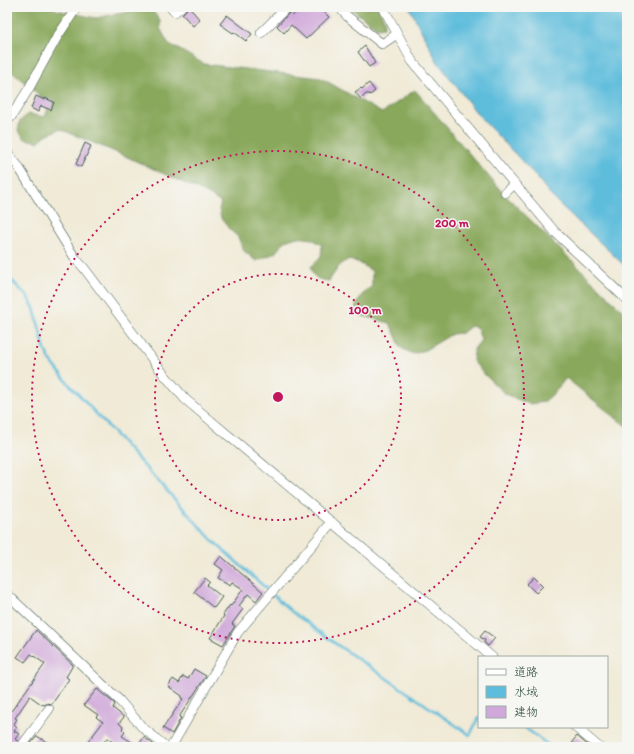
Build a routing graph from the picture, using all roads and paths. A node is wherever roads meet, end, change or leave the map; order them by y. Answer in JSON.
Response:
{"nodes":[{"id":1,"x":77,"y":7,"type":"edge"},
{"id":2,"x":170,"y":7,"type":"edge"},
{"id":3,"x":181,"y":7,"type":"edge"},
{"id":4,"x":287,"y":7,"type":"edge"},
{"id":5,"x":339,"y":7,"type":"edge"},
{"id":6,"x":383,"y":7,"type":"edge"},
{"id":7,"x":261,"y":33,"type":"dead end"},
{"id":8,"x":397,"y":34,"type":"junction"},
{"id":9,"x":7,"y":120,"type":"edge"},
{"id":10,"x":7,"y":152,"type":"edge"},
{"id":11,"x":514,"y":184,"type":"junction"},
{"id":12,"x":505,"y":193,"type":"dead end"},
{"id":13,"x":627,"y":300,"type":"edge"},
{"id":14,"x":332,"y":522,"type":"junction"},
{"id":15,"x":7,"y":594,"type":"edge"},
{"id":16,"x":491,"y":656,"type":"edge"},
{"id":17,"x":50,"y":709,"type":"dead end"},
{"id":18,"x":576,"y":728,"type":"edge"},
{"id":19,"x":21,"y":747,"type":"edge"},
{"id":20,"x":166,"y":747,"type":"edge"},
{"id":21,"x":171,"y":747,"type":"edge"},
{"id":22,"x":599,"y":747,"type":"edge"}],
"edges":[{"from":1,"to":9,"type":"street"},
{"from":2,"to":3,"type":"street"},
{"from":4,"to":7,"type":"street"},
{"from":5,"to":8,"type":"street"},
{"from":6,"to":8,"type":"street"},
{"from":8,"to":11,"type":"street"},
{"from":10,"to":14,"type":"street"},
{"from":11,"to":12,"type":"street"},
{"from":11,"to":13,"type":"street"},
{"from":14,"to":16,"type":"street"},
{"from":14,"to":21,"type":"street"},
{"from":15,"to":20,"type":"street"},
{"from":17,"to":19,"type":"street"},
{"from":18,"to":22,"type":"street"}]}
